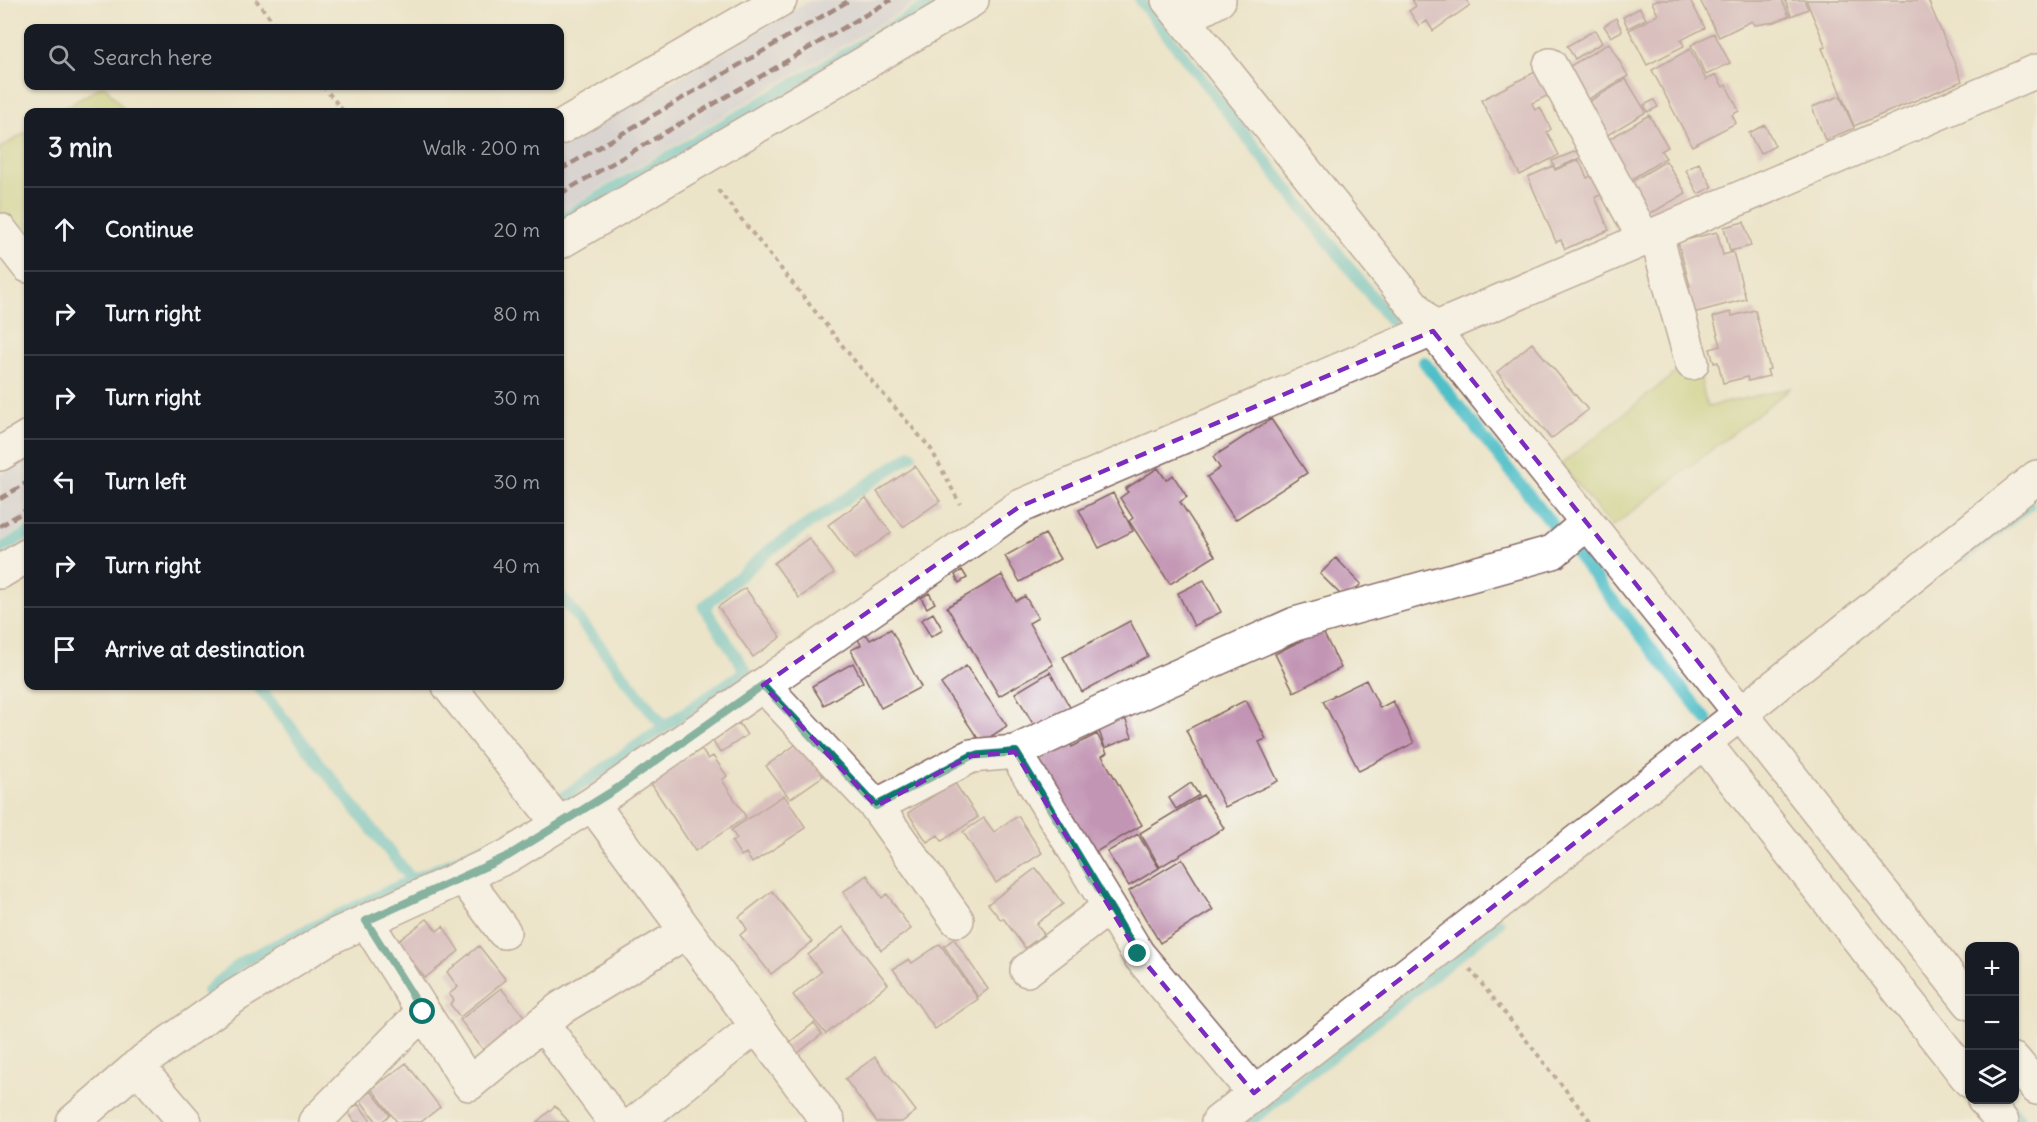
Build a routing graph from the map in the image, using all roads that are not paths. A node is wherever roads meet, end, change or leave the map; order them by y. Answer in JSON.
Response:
{"nodes":[{"id":1,"x":780,"y":0,"type":"edge"},
{"id":2,"x":972,"y":0,"type":"edge"},
{"id":3,"x":1219,"y":0,"type":"edge"},
{"id":4,"x":1176,"y":10,"type":"edge"},
{"id":5,"x":1550,"y":65,"type":"dead end"},
{"id":6,"x":2037,"y":71,"type":"edge"},
{"id":7,"x":564,"y":126,"type":"edge"},
{"id":8,"x":0,"y":230,"type":"edge"},
{"id":9,"x":1651,"y":237,"type":"junction"},
{"id":10,"x":564,"y":240,"type":"edge"},
{"id":11,"x":24,"y":261,"type":"edge"},
{"id":12,"x":1433,"y":331,"type":"junction"},
{"id":13,"x":1692,"y":363,"type":"dead end"},
{"id":14,"x":24,"y":439,"type":"edge"},
{"id":15,"x":0,"y":454,"type":"edge"},
{"id":16,"x":2033,"y":487,"type":"edge"},
{"id":17,"x":1587,"y":523,"type":"junction"},
{"id":18,"x":24,"y":557,"type":"edge"},
{"id":19,"x":0,"y":572,"type":"edge"},
{"id":20,"x":763,"y":685,"type":"junction"},
{"id":21,"x":452,"y":690,"type":"edge"},
{"id":22,"x":1740,"y":714,"type":"junction"},
{"id":23,"x":1704,"y":742,"type":"junction"},
{"id":24,"x":1016,"y":752,"type":"junction"},
{"id":25,"x":592,"y":804,"type":"junction"},
{"id":26,"x":876,"y":806,"type":"junction"},
{"id":27,"x":559,"y":824,"type":"junction"},
{"id":28,"x":463,"y":876,"type":"junction"},
{"id":29,"x":1109,"y":907,"type":"junction"},
{"id":30,"x":957,"y":920,"type":"dead end"},
{"id":31,"x":366,"y":921,"type":"junction"},
{"id":32,"x":504,"y":932,"type":"dead end"},
{"id":33,"x":686,"y":932,"type":"junction"},
{"id":34,"x":1027,"y":970,"type":"dead end"},
{"id":35,"x":1965,"y":997,"type":"edge"},
{"id":36,"x":423,"y":1012,"type":"junction"},
{"id":37,"x":542,"y":1023,"type":"junction"},
{"id":38,"x":757,"y":1026,"type":"junction"},
{"id":39,"x":137,"y":1066,"type":"junction"},
{"id":40,"x":2019,"y":1066,"type":"edge"},
{"id":41,"x":1965,"y":1075,"type":"edge"},
{"id":42,"x":2037,"y":1089,"type":"edge"},
{"id":43,"x":1254,"y":1093,"type":"junction"},
{"id":44,"x":1987,"y":1104,"type":"edge"},
{"id":45,"x":72,"y":1122,"type":"edge"},
{"id":46,"x":185,"y":1122,"type":"edge"},
{"id":47,"x":315,"y":1122,"type":"edge"},
{"id":48,"x":615,"y":1122,"type":"edge"},
{"id":49,"x":636,"y":1122,"type":"edge"},
{"id":50,"x":828,"y":1122,"type":"edge"},
{"id":51,"x":1218,"y":1122,"type":"edge"},
{"id":52,"x":2002,"y":1122,"type":"edge"}],
"edges":[{"from":1,"to":7,"type":"street"},
{"from":2,"to":10,"type":"street"},
{"from":3,"to":4,"type":"street"},
{"from":4,"to":12,"type":"street"},
{"from":5,"to":9,"type":"street"},
{"from":6,"to":9,"type":"street"},
{"from":8,"to":11,"type":"street"},
{"from":9,"to":12,"type":"street"},
{"from":9,"to":13,"type":"street"},
{"from":12,"to":17,"type":"street"},
{"from":12,"to":20,"type":"street"},
{"from":14,"to":15,"type":"street"},
{"from":16,"to":22,"type":"street"},
{"from":17,"to":22,"type":"street"},
{"from":17,"to":24,"type":"street"},
{"from":18,"to":19,"type":"street"},
{"from":20,"to":25,"type":"street"},
{"from":20,"to":26,"type":"street"},
{"from":21,"to":27,"type":"street"},
{"from":22,"to":23,"type":"street"},
{"from":22,"to":35,"type":"street"},
{"from":23,"to":41,"type":"street"},
{"from":23,"to":43,"type":"street"},
{"from":24,"to":26,"type":"street"},
{"from":24,"to":29,"type":"street"},
{"from":25,"to":27,"type":"street"},
{"from":25,"to":33,"type":"street"},
{"from":26,"to":30,"type":"street"},
{"from":27,"to":28,"type":"street"},
{"from":28,"to":31,"type":"street"},
{"from":28,"to":32,"type":"street"},
{"from":29,"to":34,"type":"street"},
{"from":29,"to":43,"type":"street"},
{"from":31,"to":36,"type":"street"},
{"from":31,"to":39,"type":"street"},
{"from":33,"to":37,"type":"street"},
{"from":33,"to":38,"type":"street"},
{"from":36,"to":37,"type":"street"},
{"from":36,"to":47,"type":"street"},
{"from":37,"to":48,"type":"street"},
{"from":38,"to":49,"type":"street"},
{"from":38,"to":50,"type":"street"},
{"from":39,"to":45,"type":"street"},
{"from":39,"to":46,"type":"street"},
{"from":40,"to":42,"type":"street"},
{"from":43,"to":51,"type":"street"},
{"from":44,"to":52,"type":"street"}]}
